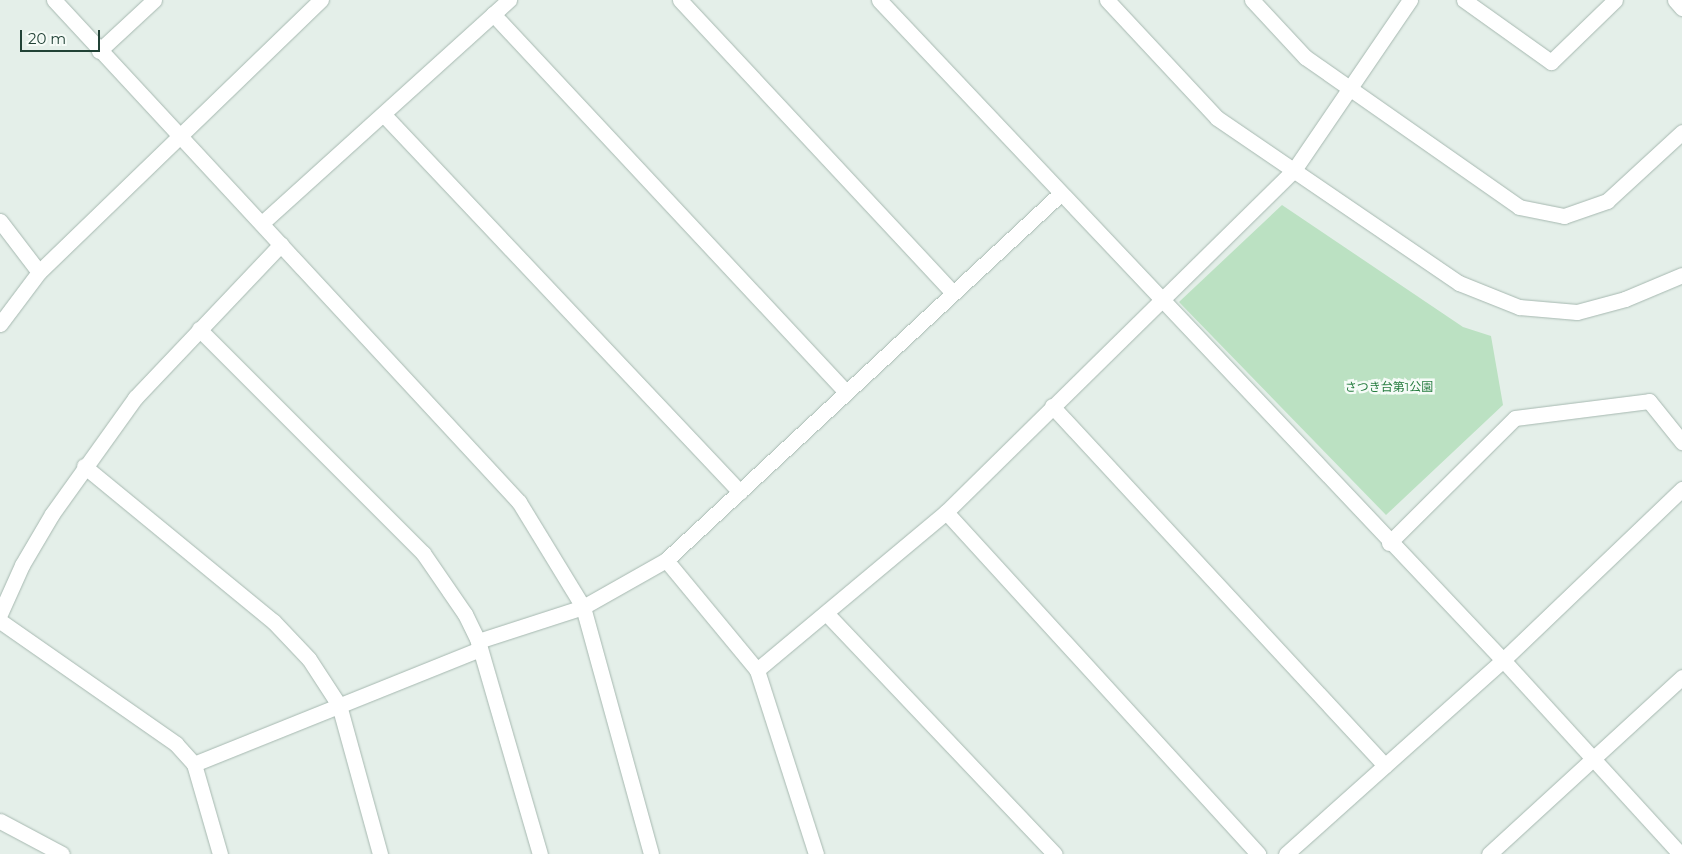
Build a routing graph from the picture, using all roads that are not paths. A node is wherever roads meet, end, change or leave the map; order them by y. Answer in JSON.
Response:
{"nodes":[{"id":1,"x":54,"y":0,"type":"edge"},
{"id":2,"x":154,"y":0,"type":"edge"},
{"id":3,"x":321,"y":0,"type":"edge"},
{"id":4,"x":509,"y":0,"type":"edge"},
{"id":5,"x":680,"y":0,"type":"edge"},
{"id":6,"x":879,"y":0,"type":"edge"},
{"id":7,"x":1107,"y":0,"type":"edge"},
{"id":8,"x":1252,"y":0,"type":"edge"},
{"id":9,"x":1410,"y":0,"type":"edge"},
{"id":10,"x":1464,"y":0,"type":"edge"},
{"id":11,"x":1615,"y":0,"type":"edge"},
{"id":12,"x":1674,"y":0,"type":"edge"},
{"id":13,"x":1682,"y":8,"type":"edge"},
{"id":14,"x":493,"y":14,"type":"junction"},
{"id":15,"x":100,"y":51,"type":"junction"},
{"id":16,"x":1347,"y":89,"type":"junction"},
{"id":17,"x":385,"y":116,"type":"junction"},
{"id":18,"x":1682,"y":132,"type":"edge"},
{"id":19,"x":178,"y":134,"type":"junction"},
{"id":20,"x":1294,"y":170,"type":"junction"},
{"id":21,"x":1060,"y":194,"type":"junction"},
{"id":22,"x":0,"y":221,"type":"edge"},
{"id":23,"x":262,"y":223,"type":"junction"},
{"id":24,"x":281,"y":244,"type":"junction"},
{"id":25,"x":39,"y":272,"type":"junction"},
{"id":26,"x":1682,"y":275,"type":"edge"},
{"id":27,"x":952,"y":292,"type":"junction"},
{"id":28,"x":1160,"y":297,"type":"junction"},
{"id":29,"x":0,"y":324,"type":"edge"},
{"id":30,"x":199,"y":329,"type":"junction"},
{"id":31,"x":846,"y":392,"type":"junction"},
{"id":32,"x":1052,"y":406,"type":"junction"},
{"id":33,"x":1682,"y":442,"type":"edge"},
{"id":34,"x":84,"y":466,"type":"junction"},
{"id":35,"x":1682,"y":489,"type":"edge"},
{"id":36,"x":740,"y":492,"type":"junction"},
{"id":37,"x":946,"y":512,"type":"junction"},
{"id":38,"x":1389,"y":543,"type":"junction"},
{"id":39,"x":666,"y":560,"type":"junction"},
{"id":40,"x":583,"y":607,"type":"junction"},
{"id":41,"x":826,"y":613,"type":"junction"},
{"id":42,"x":1,"y":614,"type":"edge"},
{"id":43,"x":479,"y":645,"type":"junction"},
{"id":44,"x":1503,"y":660,"type":"junction"},
{"id":45,"x":757,"y":670,"type":"junction"},
{"id":46,"x":1682,"y":677,"type":"edge"},
{"id":47,"x":339,"y":705,"type":"junction"},
{"id":48,"x":1591,"y":758,"type":"junction"},
{"id":49,"x":194,"y":764,"type":"junction"},
{"id":50,"x":1384,"y":766,"type":"junction"},
{"id":51,"x":0,"y":821,"type":"edge"},
{"id":52,"x":62,"y":854,"type":"edge"},
{"id":53,"x":220,"y":854,"type":"edge"},
{"id":54,"x":380,"y":854,"type":"edge"},
{"id":55,"x":540,"y":854,"type":"edge"},
{"id":56,"x":651,"y":854,"type":"edge"},
{"id":57,"x":816,"y":854,"type":"edge"},
{"id":58,"x":1055,"y":854,"type":"edge"},
{"id":59,"x":1258,"y":854,"type":"edge"},
{"id":60,"x":1286,"y":854,"type":"edge"},
{"id":61,"x":1488,"y":854,"type":"edge"},
{"id":62,"x":1680,"y":854,"type":"edge"}],
"edges":[{"from":1,"to":15,"type":"street"},
{"from":2,"to":15,"type":"street"},
{"from":3,"to":19,"type":"street"},
{"from":4,"to":14,"type":"street"},
{"from":5,"to":27,"type":"street"},
{"from":6,"to":21,"type":"street"},
{"from":7,"to":20,"type":"street"},
{"from":8,"to":16,"type":"street"},
{"from":9,"to":16,"type":"street"},
{"from":10,"to":11,"type":"street"},
{"from":12,"to":13,"type":"street"},
{"from":14,"to":17,"type":"street"},
{"from":14,"to":31,"type":"street"},
{"from":15,"to":19,"type":"street"},
{"from":16,"to":18,"type":"street"},
{"from":16,"to":20,"type":"street"},
{"from":17,"to":23,"type":"street"},
{"from":17,"to":36,"type":"street"},
{"from":19,"to":23,"type":"street"},
{"from":19,"to":25,"type":"street"},
{"from":20,"to":26,"type":"street"},
{"from":20,"to":28,"type":"street"},
{"from":21,"to":27,"type":"street"},
{"from":21,"to":28,"type":"street"},
{"from":22,"to":25,"type":"street"},
{"from":23,"to":24,"type":"street"},
{"from":24,"to":30,"type":"street"},
{"from":24,"to":40,"type":"street"},
{"from":25,"to":29,"type":"street"},
{"from":27,"to":31,"type":"street"},
{"from":28,"to":32,"type":"street"},
{"from":28,"to":38,"type":"street"},
{"from":30,"to":34,"type":"street"},
{"from":30,"to":43,"type":"street"},
{"from":31,"to":36,"type":"street"},
{"from":32,"to":37,"type":"street"},
{"from":32,"to":50,"type":"street"},
{"from":33,"to":38,"type":"street"},
{"from":34,"to":42,"type":"street"},
{"from":34,"to":47,"type":"street"},
{"from":35,"to":44,"type":"street"},
{"from":36,"to":39,"type":"street"},
{"from":37,"to":41,"type":"street"},
{"from":37,"to":59,"type":"street"},
{"from":38,"to":44,"type":"street"},
{"from":39,"to":40,"type":"street"},
{"from":39,"to":45,"type":"street"},
{"from":40,"to":43,"type":"street"},
{"from":40,"to":56,"type":"street"},
{"from":41,"to":45,"type":"street"},
{"from":41,"to":58,"type":"street"},
{"from":42,"to":49,"type":"street"},
{"from":43,"to":47,"type":"street"},
{"from":43,"to":55,"type":"street"},
{"from":44,"to":48,"type":"street"},
{"from":44,"to":50,"type":"street"},
{"from":45,"to":57,"type":"street"},
{"from":46,"to":48,"type":"street"},
{"from":47,"to":49,"type":"street"},
{"from":47,"to":54,"type":"street"},
{"from":48,"to":61,"type":"street"},
{"from":48,"to":62,"type":"street"},
{"from":49,"to":53,"type":"street"},
{"from":50,"to":60,"type":"street"},
{"from":51,"to":52,"type":"street"}]}
